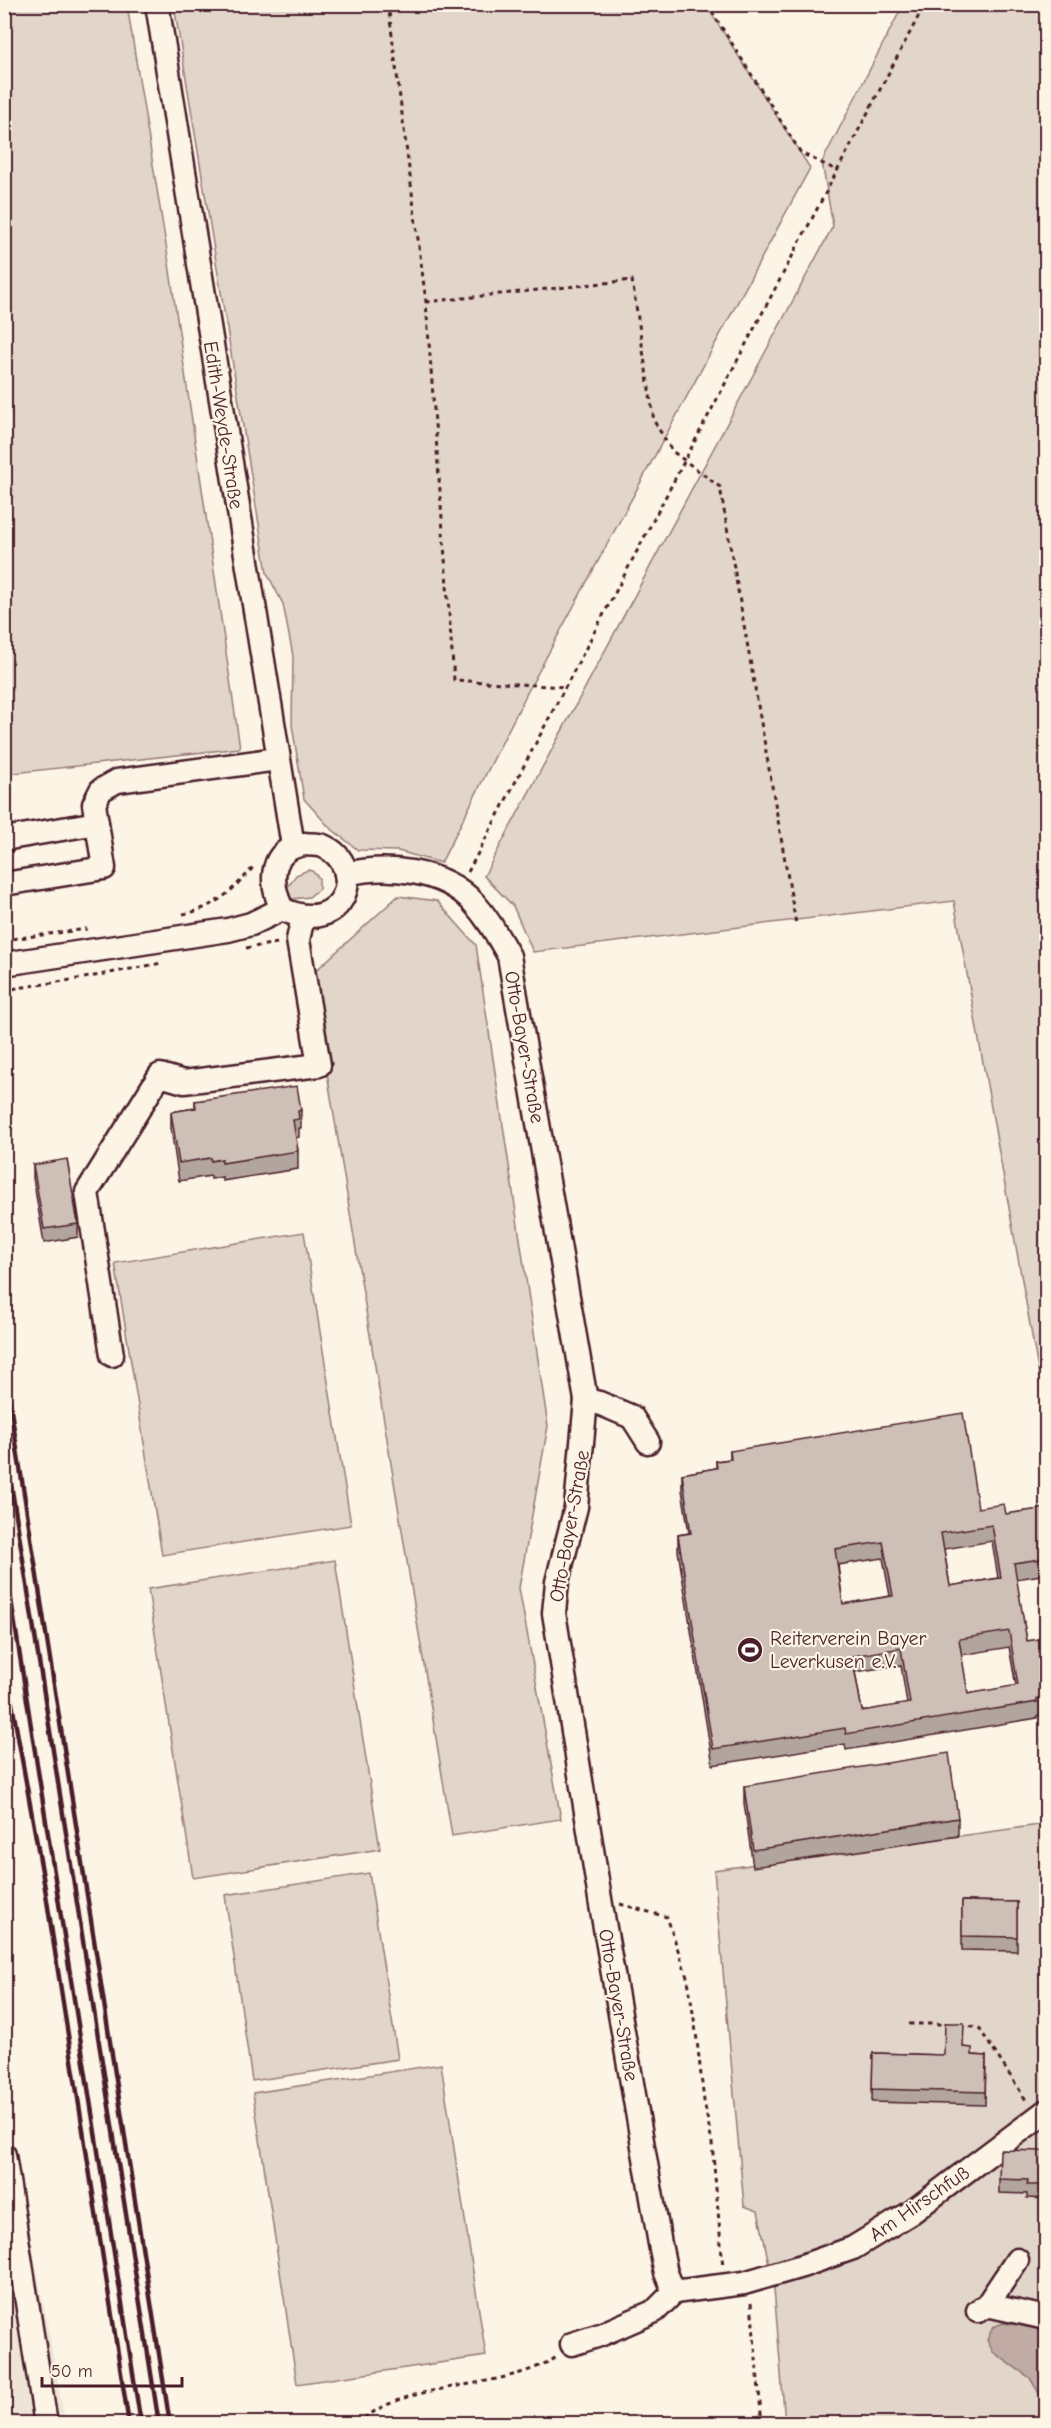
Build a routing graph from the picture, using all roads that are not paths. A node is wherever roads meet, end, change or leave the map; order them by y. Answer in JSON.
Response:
{"nodes":[{"id":1,"x":157,"y":4,"type":"edge"},
{"id":2,"x":278,"y":759,"type":"junction"},
{"id":3,"x":97,"y":824,"type":"junction"},
{"id":4,"x":4,"y":839,"type":"edge"},
{"id":5,"x":293,"y":846,"type":"junction"},
{"id":6,"x":346,"y":874,"type":"junction"},
{"id":7,"x":4,"y":884,"type":"edge"},
{"id":8,"x":282,"y":909,"type":"junction"},
{"id":9,"x":303,"y":917,"type":"junction"},
{"id":10,"x":4,"y":964,"type":"edge"},
{"id":11,"x":112,"y":1355,"type":"dead end"},
{"id":12,"x":586,"y":1400,"type":"junction"},
{"id":13,"x":648,"y":1442,"type":"dead end"},
{"id":14,"x":1042,"y":2115,"type":"edge"},
{"id":15,"x":4,"y":2155,"type":"edge"},
{"id":16,"x":1017,"y":2260,"type":"dead end"},
{"id":17,"x":674,"y":2292,"type":"junction"},
{"id":18,"x":1047,"y":2318,"type":"edge"},
{"id":19,"x":572,"y":2344,"type":"road end"},
{"id":20,"x":46,"y":2424,"type":"edge"}],
"edges":[{"from":1,"to":2,"type":"street","name":"Edith-Weyde-Straße"},
{"from":2,"to":3,"type":"street"},
{"from":2,"to":5,"type":"street","name":"Edith-Weyde-Straße"},
{"from":3,"to":4,"type":"street"},
{"from":3,"to":7,"type":"street"},
{"from":5,"to":6,"type":"street"},
{"from":5,"to":8,"type":"street"},
{"from":6,"to":9,"type":"street"},
{"from":6,"to":12,"type":"street","name":"Otto-Bayer-Straße"},
{"from":8,"to":9,"type":"street"},
{"from":8,"to":10,"type":"street"},
{"from":9,"to":11,"type":"street"},
{"from":12,"to":13,"type":"street"},
{"from":12,"to":17,"type":"street","name":"Otto-Bayer-Straße"},
{"from":14,"to":17,"type":"street","name":"Am Hirschfuß"},
{"from":15,"to":20,"type":"street"},
{"from":16,"to":18,"type":"street"},
{"from":17,"to":19,"type":"street"}]}
